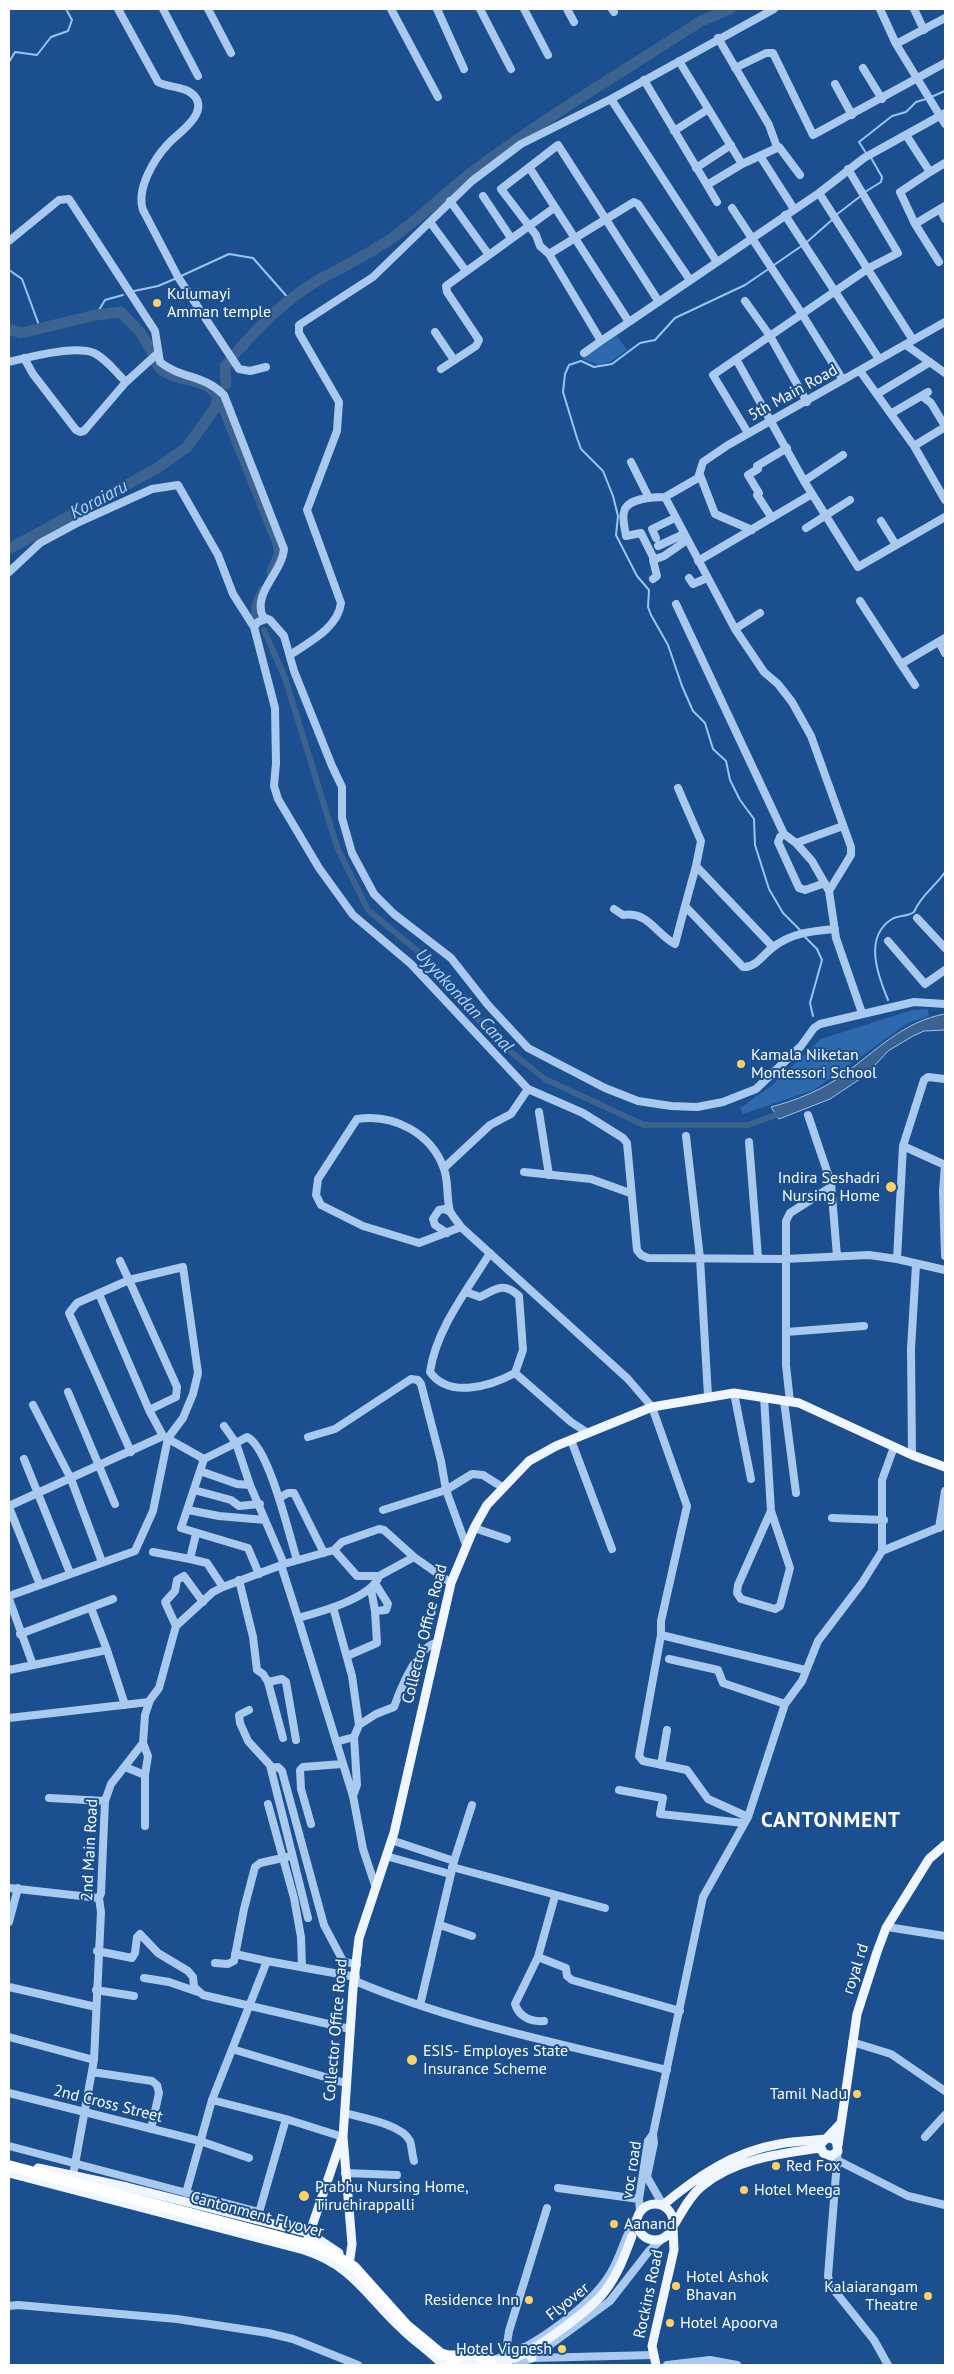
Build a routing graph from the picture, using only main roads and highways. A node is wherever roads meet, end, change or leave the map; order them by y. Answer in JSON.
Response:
{"nodes":[{"id":1,"x":945,"y":1467,"type":"edge"},
{"id":2,"x":945,"y":1845,"type":"edge"},
{"id":3,"x":841,"y":2121,"type":"junction"},
{"id":4,"x":343,"y":2137,"type":"junction"},
{"id":5,"x":826,"y":2138,"type":"junction"},
{"id":6,"x":838,"y":2147,"type":"junction"},
{"id":7,"x":820,"y":2148,"type":"junction"},
{"id":8,"x":9,"y":2167,"type":"edge"},
{"id":9,"x":663,"y":2205,"type":"junction"},
{"id":10,"x":673,"y":2226,"type":"junction"},
{"id":11,"x":309,"y":2233,"type":"junction"},
{"id":12,"x":637,"y":2236,"type":"junction"},
{"id":13,"x":303,"y":2248,"type":"junction"},
{"id":14,"x":350,"y":2261,"type":"junction"},
{"id":15,"x":348,"y":2272,"type":"junction"},
{"id":16,"x":523,"y":2348,"type":"road end"},
{"id":17,"x":532,"y":2358,"type":"road end"},
{"id":18,"x":506,"y":2361,"type":"edge"},
{"id":19,"x":475,"y":2362,"type":"edge"},
{"id":20,"x":444,"y":2365,"type":"edge"},
{"id":21,"x":449,"y":2365,"type":"edge"},
{"id":22,"x":656,"y":2365,"type":"edge"}],
"edges":[{"from":1,"to":4,"type":"main road","name":"Collector Office Road"},
{"from":2,"to":3,"type":"main road","name":"royal rd"},
{"from":3,"to":5,"type":"main road"},
{"from":3,"to":6,"type":"main road","name":"royal rd"},
{"from":4,"to":11,"type":"main road"},
{"from":4,"to":14,"type":"main road","name":"Collector Office Road"},
{"from":5,"to":6,"type":"main road"},
{"from":5,"to":7,"type":"main road"},
{"from":5,"to":9,"type":"main road"},
{"from":6,"to":7,"type":"main road"},
{"from":7,"to":10,"type":"main road"},
{"from":8,"to":11,"type":"main road"},
{"from":8,"to":13,"type":"main road"},
{"from":8,"to":19,"type":"highway","name":"Cantonment Flyover","bridge":true},
{"from":9,"to":10,"type":"main road"},
{"from":9,"to":12,"type":"main road","name":"Flyover"},
{"from":10,"to":12,"type":"main road"},
{"from":10,"to":22,"type":"main road","name":"Rockins Road"},
{"from":11,"to":13,"type":"main road"},
{"from":11,"to":14,"type":"main road","name":"Flyover"},
{"from":12,"to":18,"type":"main road","name":"Flyover","bridge":true},
{"from":12,"to":19,"type":"main road","name":"Flyover","bridge":true},
{"from":13,"to":15,"type":"main road"},
{"from":13,"to":20,"type":"highway","name":"Cantonment Flyover","bridge":true},
{"from":14,"to":15,"type":"main road","name":"Collector Office Road"},
{"from":14,"to":19,"type":"main road","name":"Flyover"},
{"from":15,"to":20,"type":"main road"},
{"from":16,"to":17,"type":"main road"},
{"from":19,"to":21,"type":"highway","bridge":true}]}
